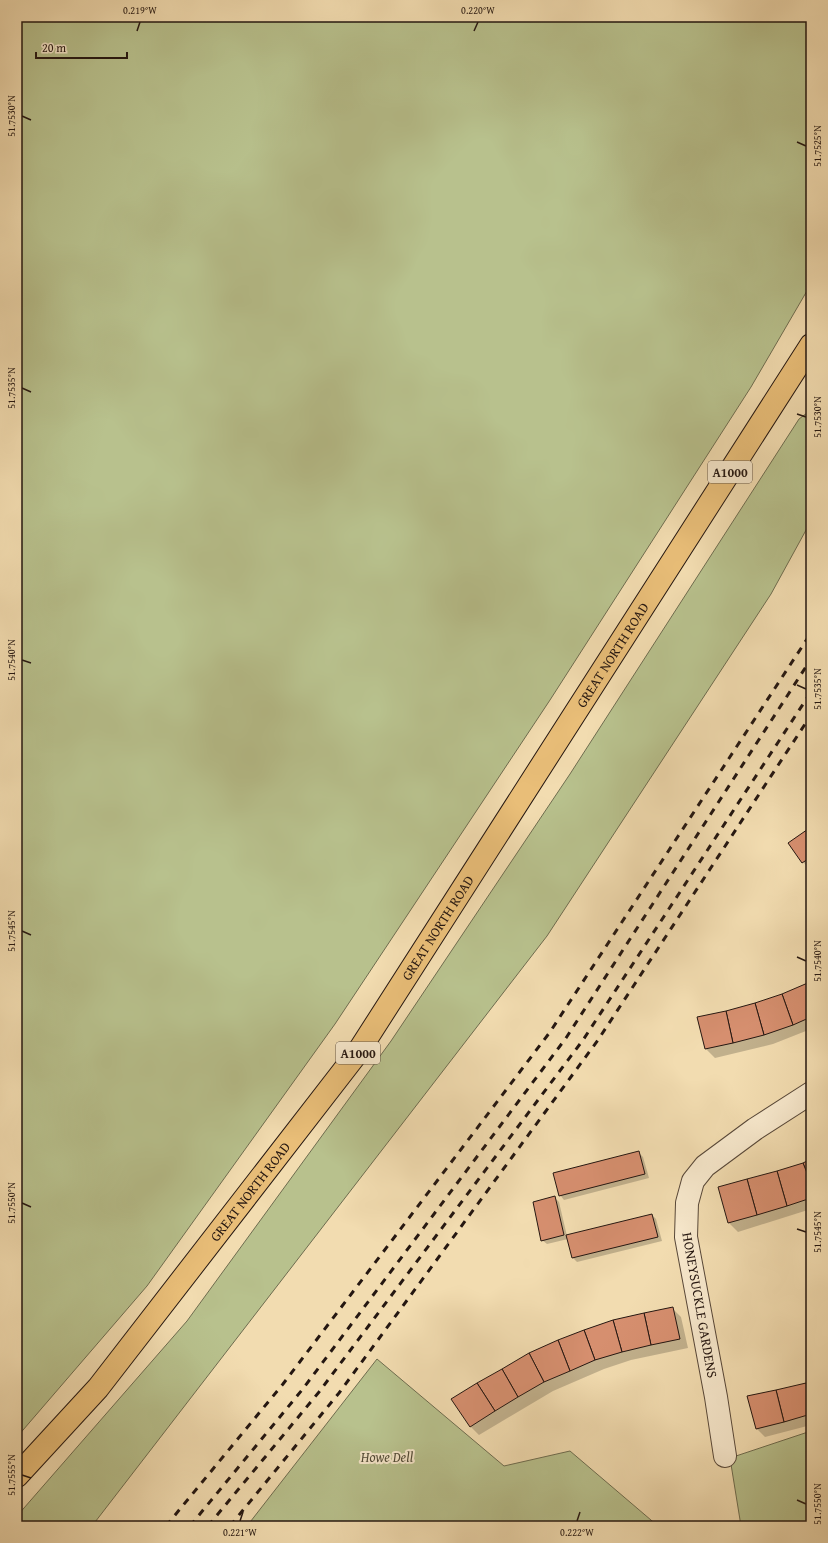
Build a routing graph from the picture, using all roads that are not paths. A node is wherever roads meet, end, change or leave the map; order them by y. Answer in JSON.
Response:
{"nodes":[{"id":1,"x":811,"y":345,"type":"edge"},
{"id":2,"x":811,"y":1093,"type":"edge"},
{"id":3,"x":725,"y":1456,"type":"dead end"},
{"id":4,"x":17,"y":1476,"type":"edge"}],
"edges":[{"from":1,"to":4,"type":"main road","name":"GREAT NORTH ROAD","number":"A1000"},
{"from":2,"to":3,"type":"street","name":"HONEYSUCKLE GARDENS"}]}
